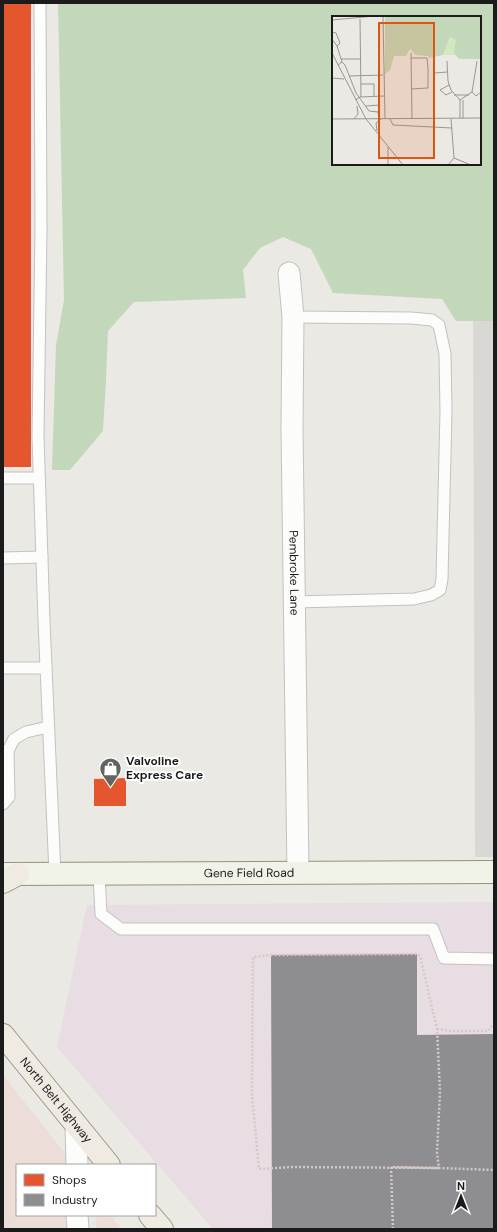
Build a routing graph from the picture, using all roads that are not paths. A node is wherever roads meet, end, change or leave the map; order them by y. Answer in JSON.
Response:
{"nodes":[{"id":1,"x":40,"y":3,"type":"edge"},
{"id":2,"x":289,"y":273,"type":"dead end"},
{"id":3,"x":293,"y":317,"type":"junction"},
{"id":4,"x":3,"y":478,"type":"edge"},
{"id":5,"x":39,"y":478,"type":"junction"},
{"id":6,"x":42,"y":557,"type":"junction"},
{"id":7,"x":3,"y":558,"type":"edge"},
{"id":8,"x":294,"y":602,"type":"junction"},
{"id":9,"x":3,"y":668,"type":"edge"},
{"id":10,"x":46,"y":668,"type":"junction"},
{"id":11,"x":48,"y":727,"type":"junction"},
{"id":12,"x":5,"y":751,"type":"edge"},
{"id":13,"x":3,"y":804,"type":"edge"},
{"id":14,"x":494,"y":872,"type":"edge"},
{"id":15,"x":298,"y":873,"type":"junction"},
{"id":16,"x":55,"y":874,"type":"junction"},
{"id":17,"x":99,"y":874,"type":"junction"},
{"id":18,"x":8,"y":877,"type":"edge"},
{"id":19,"x":494,"y":959,"type":"edge"},
{"id":20,"x":3,"y":1035,"type":"edge"},
{"id":21,"x":76,"y":1126,"type":"junction"},
{"id":22,"x":77,"y":1164,"type":"edge"},
{"id":23,"x":108,"y":1164,"type":"edge"},
{"id":24,"x":77,"y":1216,"type":"edge"},
{"id":25,"x":151,"y":1216,"type":"edge"},
{"id":26,"x":78,"y":1229,"type":"edge"},
{"id":27,"x":162,"y":1229,"type":"edge"}],
"edges":[{"from":1,"to":5,"type":"lane"},
{"from":2,"to":3,"type":"street","name":"Pembroke Lane"},
{"from":3,"to":8,"type":"street","name":"Pembroke Lane"},
{"from":3,"to":8,"type":"lane"},
{"from":4,"to":5,"type":"lane"},
{"from":5,"to":6,"type":"lane"},
{"from":6,"to":7,"type":"lane"},
{"from":6,"to":10,"type":"lane"},
{"from":8,"to":15,"type":"street","name":"Pembroke Lane"},
{"from":9,"to":10,"type":"lane"},
{"from":10,"to":11,"type":"lane"},
{"from":11,"to":12,"type":"lane"},
{"from":11,"to":16,"type":"lane"},
{"from":12,"to":13,"type":"lane"},
{"from":14,"to":15,"type":"street","name":"Gene Field Road"},
{"from":15,"to":17,"type":"street","name":"Gene Field Road"},
{"from":16,"to":17,"type":"street","name":"Gene Field Road"},
{"from":16,"to":18,"type":"street","name":"Gene Field Road"},
{"from":17,"to":19,"type":"lane"},
{"from":20,"to":21,"type":"main road","name":"North Belt Highway"},
{"from":21,"to":22,"type":"street"},
{"from":21,"to":23,"type":"main road","name":"North Belt Highway"},
{"from":24,"to":26,"type":"street"},
{"from":25,"to":27,"type":"main road"}]}
